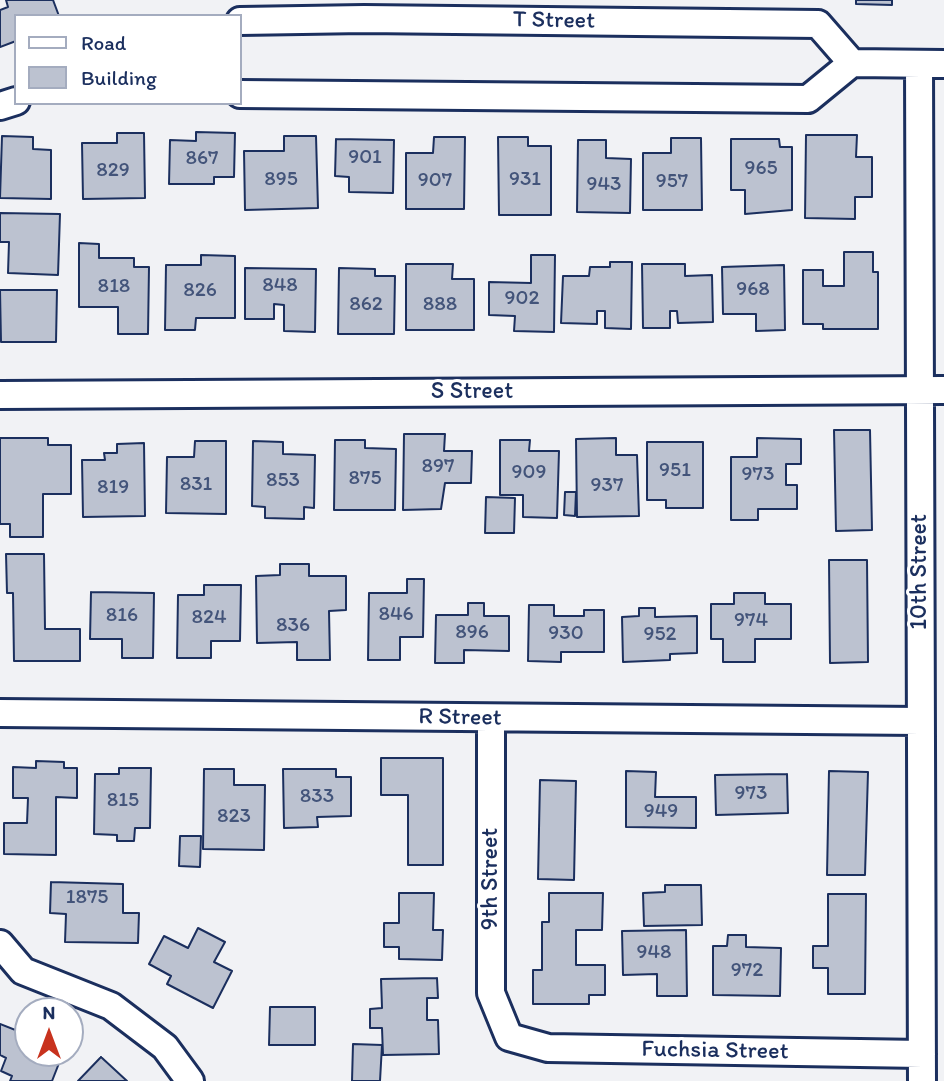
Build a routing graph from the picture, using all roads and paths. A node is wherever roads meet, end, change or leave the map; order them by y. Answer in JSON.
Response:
{"nodes":[{"id":1,"x":364,"y":9,"type":"edge"},
{"id":2,"x":242,"y":21,"type":"edge"},
{"id":3,"x":852,"y":62,"type":"junction"},
{"id":4,"x":932,"y":64,"type":"edge"},
{"id":5,"x":242,"y":94,"type":"edge"},
{"id":6,"x":932,"y":390,"type":"edge"},
{"id":7,"x":0,"y":395,"type":"edge"},
{"id":8,"x":0,"y":713,"type":"edge"},
{"id":9,"x":491,"y":718,"type":"junction"},
{"id":10,"x":920,"y":721,"type":"junction"},
{"id":11,"x":934,"y":884,"type":"edge"},
{"id":12,"x":0,"y":944,"type":"edge"},
{"id":13,"x":509,"y":1037,"type":"joint"},
{"id":14,"x":922,"y":1054,"type":"junction"},
{"id":15,"x":190,"y":1081,"type":"edge"},
{"id":16,"x":922,"y":1081,"type":"edge"}],
"edges":[{"from":1,"to":2,"type":"street","name":"T Street"},
{"from":1,"to":3,"type":"street","name":"T Street"},
{"from":3,"to":4,"type":"street"},
{"from":3,"to":5,"type":"street"},
{"from":4,"to":6,"type":"street","name":"10th Street"},
{"from":6,"to":7,"type":"street","name":"S Street"},
{"from":6,"to":10,"type":"street","name":"10th Street"},
{"from":8,"to":9,"type":"street","name":"R Street"},
{"from":9,"to":10,"type":"street","name":"R Street"},
{"from":9,"to":13,"type":"street","name":"9th Street"},
{"from":10,"to":11,"type":"street","name":"10th Street"},
{"from":11,"to":14,"type":"street","name":"10th Street"},
{"from":12,"to":15,"type":"street"},
{"from":13,"to":14,"type":"street","name":"Fuchsia Street"},
{"from":14,"to":16,"type":"street","name":"10th Street"}]}
